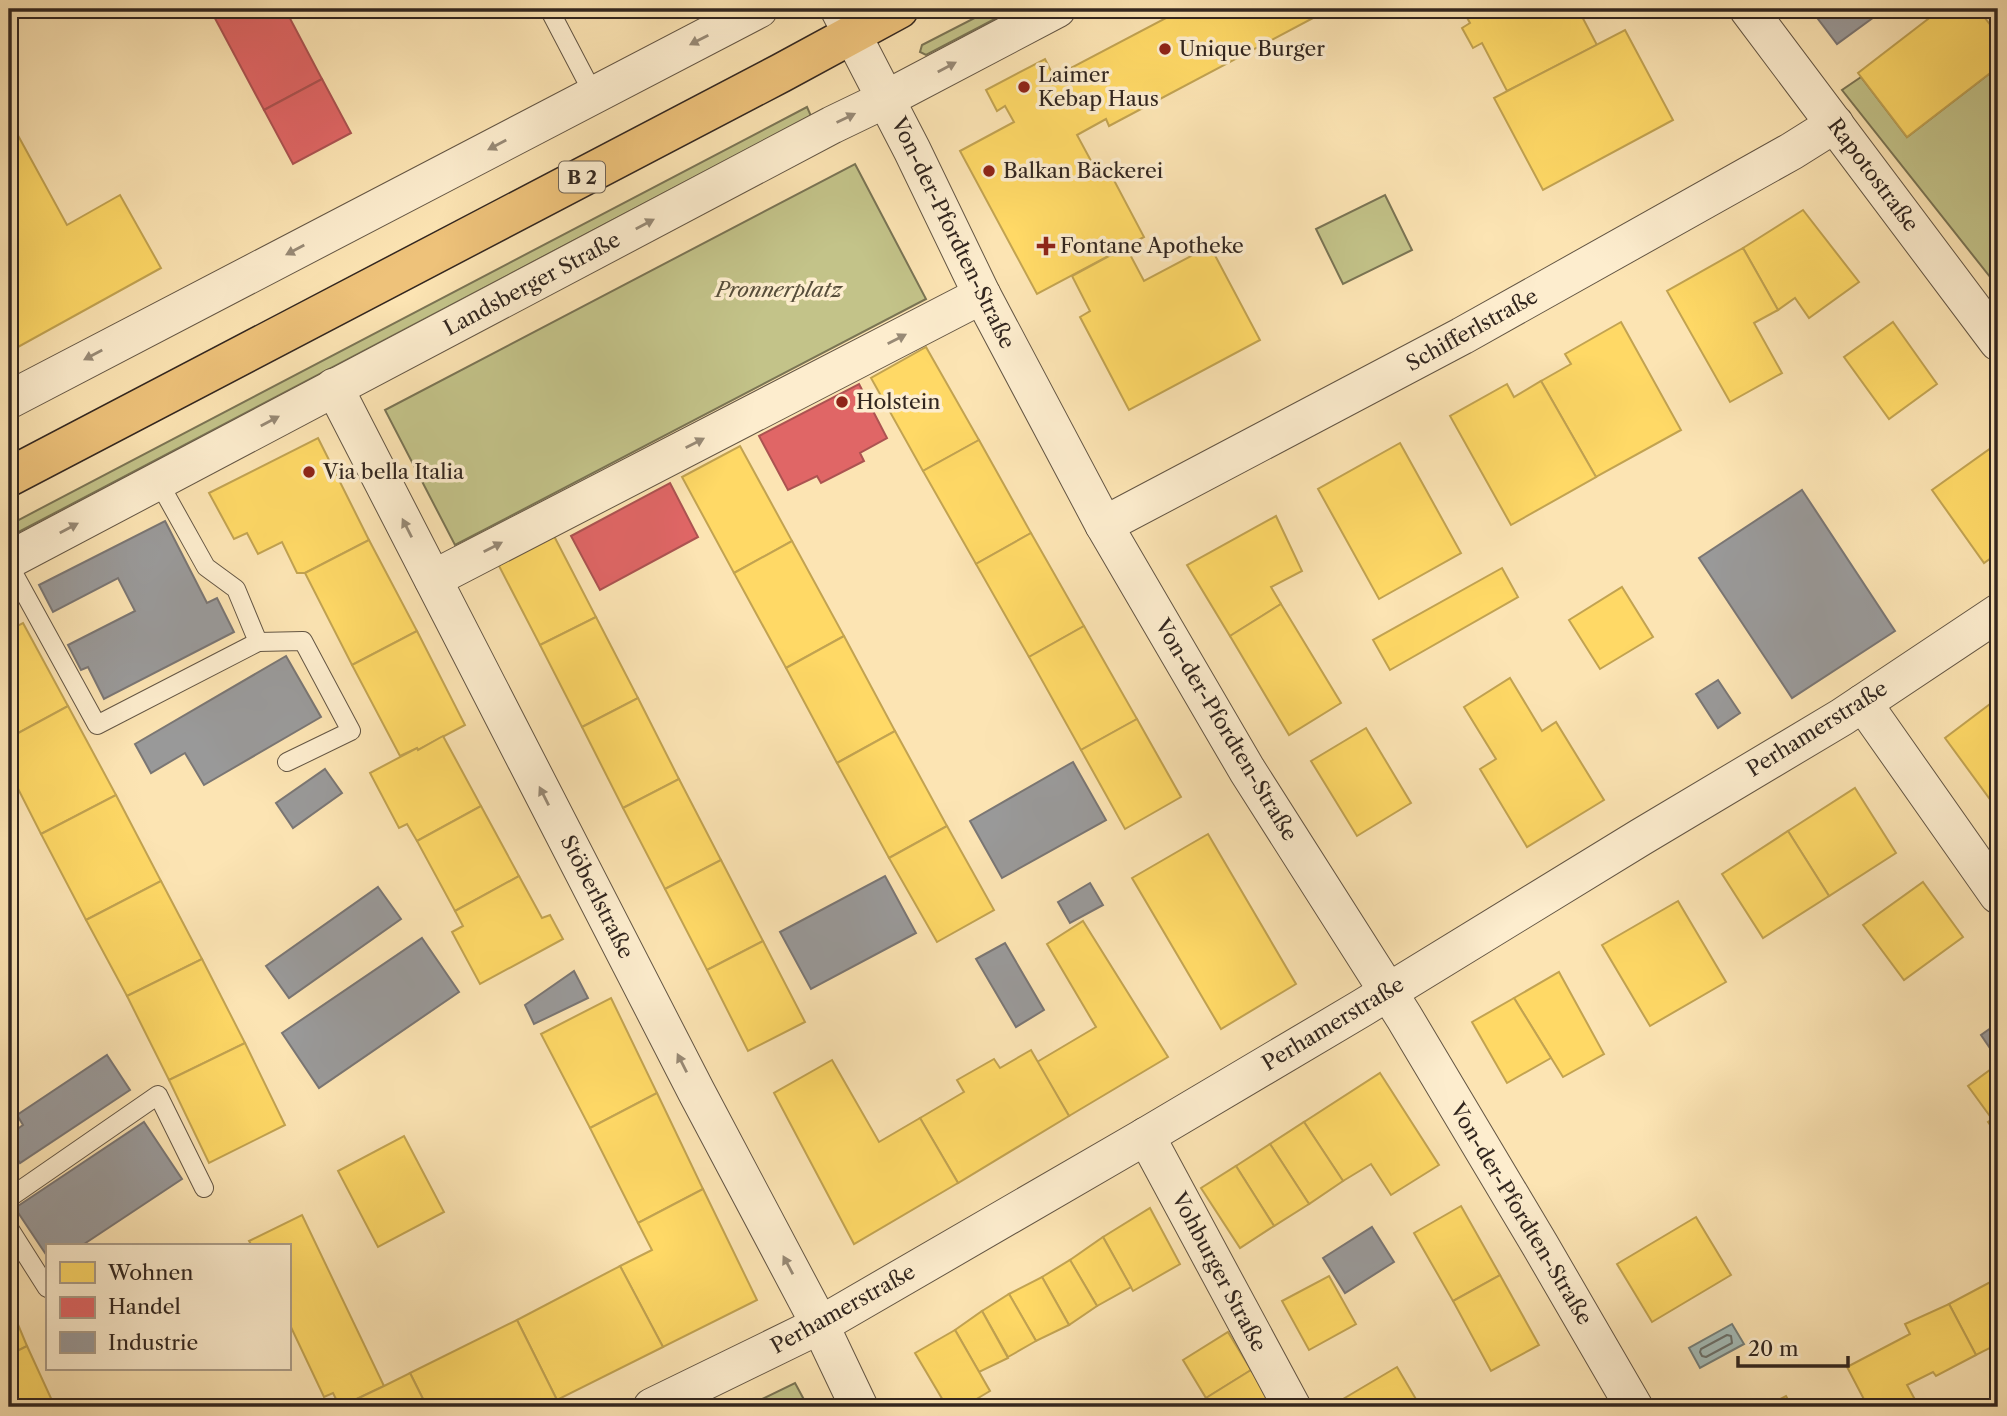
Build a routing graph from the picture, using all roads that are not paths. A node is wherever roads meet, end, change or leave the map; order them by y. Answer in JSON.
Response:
{"nodes":[{"id":1,"x":549,"y":9,"type":"edge"},
{"id":2,"x":759,"y":9,"type":"edge"},
{"id":3,"x":899,"y":9,"type":"edge"},
{"id":4,"x":1057,"y":9,"type":"edge"},
{"id":5,"x":1748,"y":9,"type":"edge"},
{"id":6,"x":846,"y":21,"type":"edge"},
{"id":7,"x":594,"y":95,"type":"junction"},
{"id":8,"x":886,"y":99,"type":"junction"},
{"id":9,"x":1835,"y":124,"type":"junction"},
{"id":10,"x":982,"y":295,"type":"junction"},
{"id":11,"x":1998,"y":342,"type":"edge"},
{"id":12,"x":334,"y":387,"type":"junction"},
{"id":13,"x":9,"y":400,"type":"edge"},
{"id":14,"x":9,"y":477,"type":"edge"},
{"id":15,"x":158,"y":481,"type":"junction"},
{"id":16,"x":1104,"y":526,"type":"junction"},
{"id":17,"x":9,"y":563,"type":"edge"},
{"id":18,"x":433,"y":579,"type":"junction"},
{"id":19,"x":1998,"y":613,"type":"edge"},
{"id":20,"x":258,"y":642,"type":"junction"},
{"id":21,"x":1863,"y":703,"type":"junction"},
{"id":22,"x":287,"y":762,"type":"dead end"},
{"id":23,"x":1998,"y":895,"type":"edge"},
{"id":24,"x":1388,"y":992,"type":"junction"},
{"id":25,"x":1146,"y":1136,"type":"junction"},
{"id":26,"x":204,"y":1188,"type":"dead end"},
{"id":27,"x":9,"y":1198,"type":"edge"},
{"id":28,"x":9,"y":1228,"type":"edge"},
{"id":29,"x":46,"y":1286,"type":"edge"},
{"id":30,"x":820,"y":1325,"type":"junction"},
{"id":31,"x":652,"y":1407,"type":"edge"},
{"id":32,"x":859,"y":1407,"type":"edge"},
{"id":33,"x":1292,"y":1407,"type":"edge"},
{"id":34,"x":1634,"y":1407,"type":"edge"}],
"edges":[{"from":1,"to":7,"type":"lane"},
{"from":2,"to":7,"type":"street","one_way":true},
{"from":3,"to":6,"type":"main road","number":"B 2"},
{"from":8,"to":4,"type":"street","name":"Landsberger Straße","one_way":true},
{"from":5,"to":9,"type":"street","name":"Rapotostraße"},
{"from":6,"to":8,"type":"street","name":"Von-der-Pfordten-Straße"},
{"from":6,"to":14,"type":"main road","number":"B 2"},
{"from":7,"to":13,"type":"street","one_way":true},
{"from":8,"to":10,"type":"street","name":"Von-der-Pfordten-Straße"},
{"from":12,"to":8,"type":"street","name":"Landsberger Straße","one_way":true},
{"from":9,"to":11,"type":"street","name":"Rapotostraße"},
{"from":9,"to":16,"type":"street","name":"Schifferlstraße"},
{"from":10,"to":16,"type":"street","name":"Von-der-Pfordten-Straße"},
{"from":18,"to":10,"type":"street","one_way":true},
{"from":15,"to":12,"type":"street","name":"Landsberger Straße","one_way":true},
{"from":18,"to":12,"type":"street","name":"Stöberlstraße","one_way":true},
{"from":17,"to":15,"type":"street","name":"Landsberger Straße","one_way":true},
{"from":15,"to":20,"type":"lane"},
{"from":16,"to":24,"type":"street","name":"Von-der-Pfordten-Straße"},
{"from":17,"to":20,"type":"lane"},
{"from":30,"to":18,"type":"street","name":"Stöberlstraße","one_way":true},
{"from":19,"to":21,"type":"street","name":"Perhamerstraße"},
{"from":20,"to":22,"type":"lane"},
{"from":21,"to":23,"type":"street"},
{"from":21,"to":24,"type":"street","name":"Perhamerstraße"},
{"from":24,"to":25,"type":"street","name":"Perhamerstraße"},
{"from":24,"to":34,"type":"street","name":"Von-der-Pfordten-Straße"},
{"from":25,"to":30,"type":"street","name":"Perhamerstraße"},
{"from":25,"to":33,"type":"street","name":"Vohburger Straße"},
{"from":26,"to":27,"type":"lane"},
{"from":28,"to":29,"type":"lane"},
{"from":30,"to":31,"type":"street","name":"Perhamerstraße"},
{"from":30,"to":32,"type":"street","name":"Stöberlstraße"}]}
